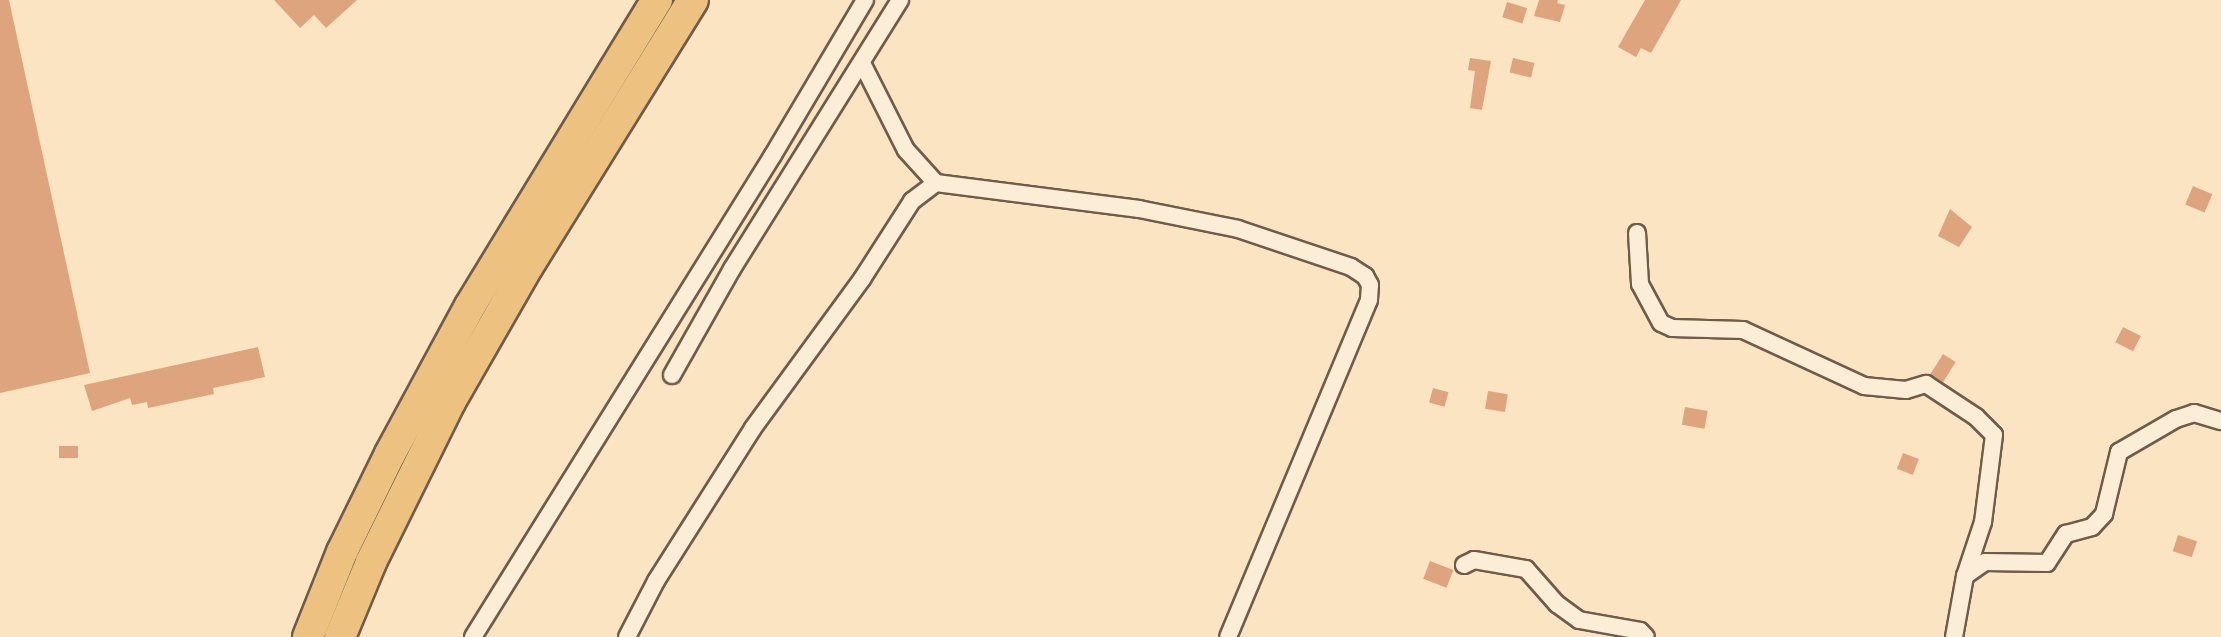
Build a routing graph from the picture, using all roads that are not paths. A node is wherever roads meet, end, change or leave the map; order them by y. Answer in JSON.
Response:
{"nodes":[{"id":1,"x":657,"y":0,"type":"edge"},
{"id":2,"x":693,"y":0,"type":"edge"},
{"id":3,"x":865,"y":0,"type":"edge"},
{"id":4,"x":900,"y":0,"type":"edge"},
{"id":5,"x":862,"y":63,"type":"junction"},
{"id":6,"x":936,"y":183,"type":"junction"},
{"id":7,"x":1637,"y":232,"type":"dead end"},
{"id":8,"x":672,"y":375,"type":"dead end"},
{"id":9,"x":2221,"y":421,"type":"edge"},
{"id":10,"x":1464,"y":565,"type":"dead end"},
{"id":11,"x":1965,"y":576,"type":"junction"},
{"id":12,"x":308,"y":637,"type":"edge"},
{"id":13,"x":340,"y":637,"type":"edge"},
{"id":14,"x":473,"y":637,"type":"edge"},
{"id":15,"x":627,"y":637,"type":"edge"},
{"id":16,"x":1228,"y":637,"type":"edge"},
{"id":17,"x":1646,"y":637,"type":"edge"},
{"id":18,"x":1954,"y":637,"type":"edge"}],
"edges":[{"from":1,"to":12,"type":"highway"},
{"from":2,"to":13,"type":"highway"},
{"from":3,"to":14,"type":"street"},
{"from":4,"to":5,"type":"street"},
{"from":5,"to":6,"type":"street"},
{"from":5,"to":8,"type":"street"},
{"from":6,"to":15,"type":"street"},
{"from":6,"to":16,"type":"street"},
{"from":7,"to":11,"type":"street"},
{"from":9,"to":11,"type":"street"},
{"from":10,"to":17,"type":"street"},
{"from":11,"to":18,"type":"street"}]}
